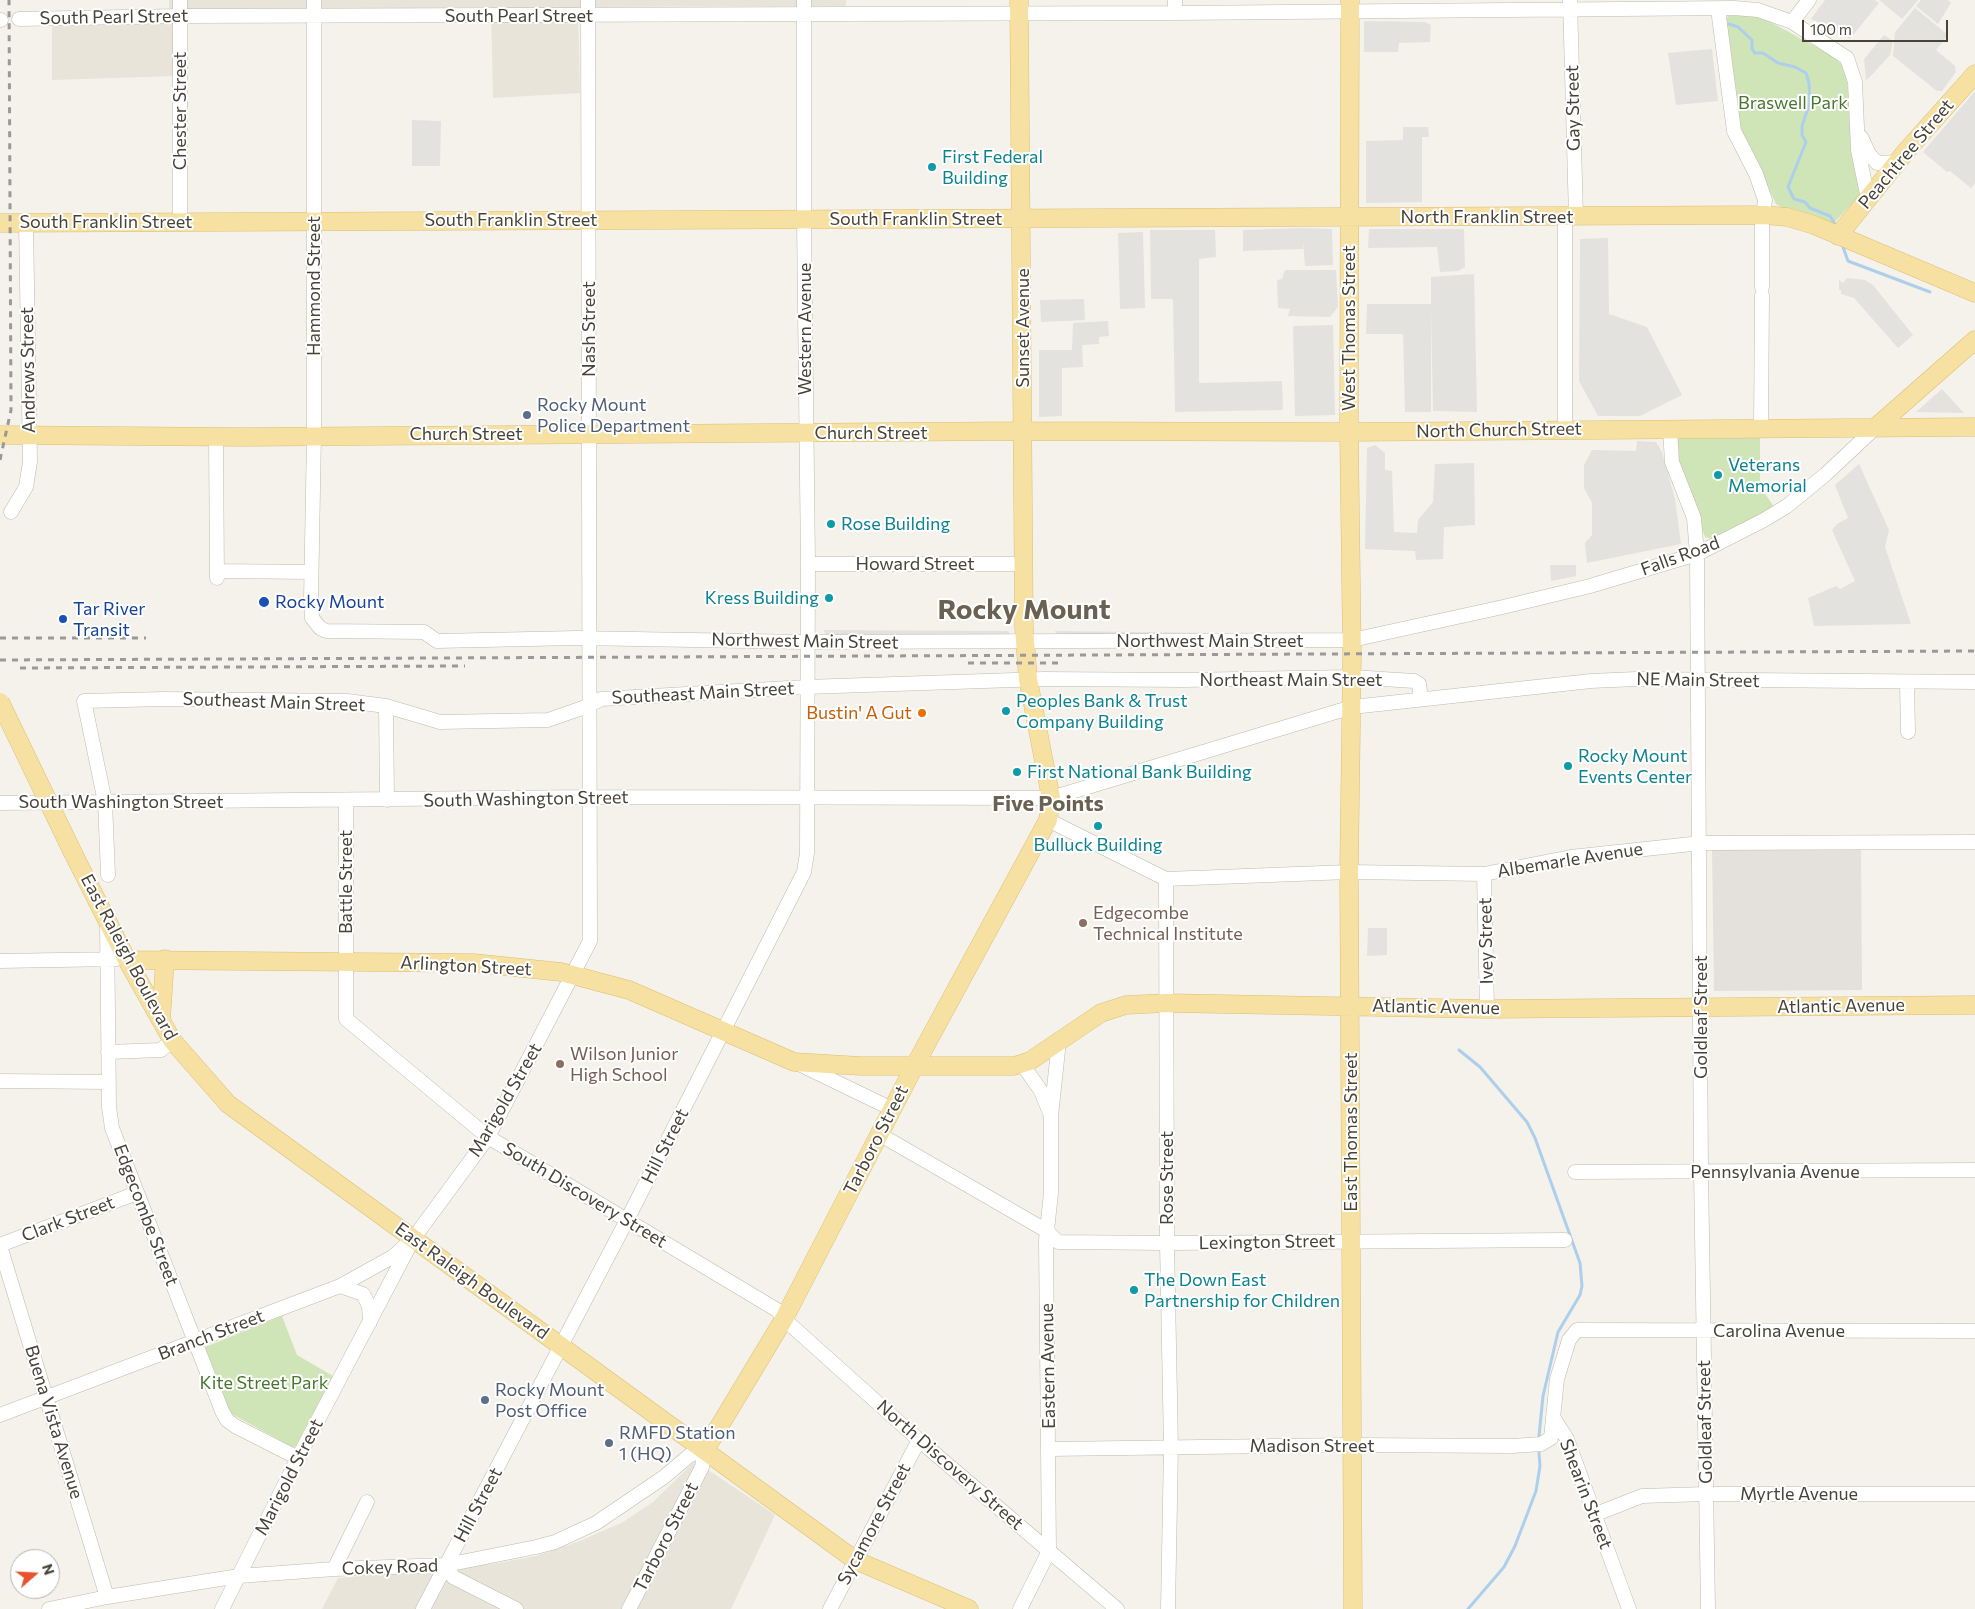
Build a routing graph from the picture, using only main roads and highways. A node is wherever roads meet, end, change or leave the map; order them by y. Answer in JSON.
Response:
{"nodes":[{"id":1,"x":1350,"y":6,"type":"edge"},
{"id":2,"x":1019,"y":7,"type":"edge"},
{"id":3,"x":1975,"y":74,"type":"edge"},
{"id":4,"x":1350,"y":217,"type":"junction"},
{"id":5,"x":1023,"y":219,"type":"junction"},
{"id":6,"x":0,"y":223,"type":"edge"},
{"id":7,"x":1838,"y":236,"type":"junction"},
{"id":8,"x":1975,"y":293,"type":"edge"},
{"id":9,"x":1975,"y":340,"type":"edge"},
{"id":10,"x":1876,"y":427,"type":"junction"},
{"id":11,"x":1975,"y":427,"type":"edge"},
{"id":12,"x":1022,"y":431,"type":"junction"},
{"id":13,"x":1349,"y":432,"type":"junction"},
{"id":14,"x":0,"y":435,"type":"edge"},
{"id":15,"x":1352,"y":648,"type":"joint"},
{"id":16,"x":1026,"y":649,"type":"joint"},
{"id":17,"x":0,"y":702,"type":"edge"},
{"id":18,"x":165,"y":959,"type":"junction"},
{"id":19,"x":127,"y":960,"type":"junction"},
{"id":20,"x":1975,"y":1005,"type":"edge"},
{"id":21,"x":1350,"y":1006,"type":"junction"},
{"id":22,"x":161,"y":1022,"type":"junction"},
{"id":23,"x":914,"y":1067,"type":"junction"},
{"id":24,"x":705,"y":1450,"type":"junction"},
{"id":25,"x":969,"y":1609,"type":"edge"},
{"id":26,"x":1353,"y":1609,"type":"edge"}],
"edges":[{"from":1,"to":4,"type":"main road","name":"West Thomas Street"},
{"from":2,"to":5,"type":"main road","name":"Sunset Avenue"},
{"from":3,"to":7,"type":"main road","name":"Peachtree Street"},
{"from":4,"to":5,"type":"main road","name":"North Franklin Street"},
{"from":4,"to":7,"type":"main road","name":"North Franklin Street"},
{"from":4,"to":13,"type":"main road","name":"West Thomas Street"},
{"from":5,"to":6,"type":"main road","name":"South Franklin Street"},
{"from":5,"to":12,"type":"main road","name":"Sunset Avenue"},
{"from":7,"to":8,"type":"main road","name":"North Franklin Street"},
{"from":9,"to":10,"type":"main road","name":"Falls Road"},
{"from":10,"to":11,"type":"main road","name":"North Church Street"},
{"from":10,"to":13,"type":"main road","name":"North Church Street"},
{"from":12,"to":13,"type":"main road","name":"North Church Street"},
{"from":12,"to":14,"type":"main road","name":"Church Street"},
{"from":12,"to":16,"type":"main road","name":"Sunset Avenue"},
{"from":13,"to":15,"type":"main road","name":"West Thomas Street"},
{"from":15,"to":21,"type":"main road","name":"East Thomas Street"},
{"from":16,"to":23,"type":"main road","name":"Tarboro Street"},
{"from":17,"to":19,"type":"main road","name":"East Raleigh Boulevard","bridge":true},
{"from":18,"to":19,"type":"main road","name":"Arlington Street"},
{"from":18,"to":22,"type":"main road"},
{"from":18,"to":23,"type":"main road","name":"Arlington Street"},
{"from":19,"to":22,"type":"main road","name":"East Raleigh Boulevard"},
{"from":20,"to":21,"type":"main road","name":"Atlantic Avenue"},
{"from":21,"to":23,"type":"main road","name":"Atlantic Avenue"},
{"from":21,"to":26,"type":"main road","name":"East Thomas Street"},
{"from":22,"to":24,"type":"main road","name":"East Raleigh Boulevard"},
{"from":23,"to":24,"type":"main road","name":"Tarboro Street"},
{"from":24,"to":25,"type":"main road","name":"East Raleigh Boulevard"}]}
